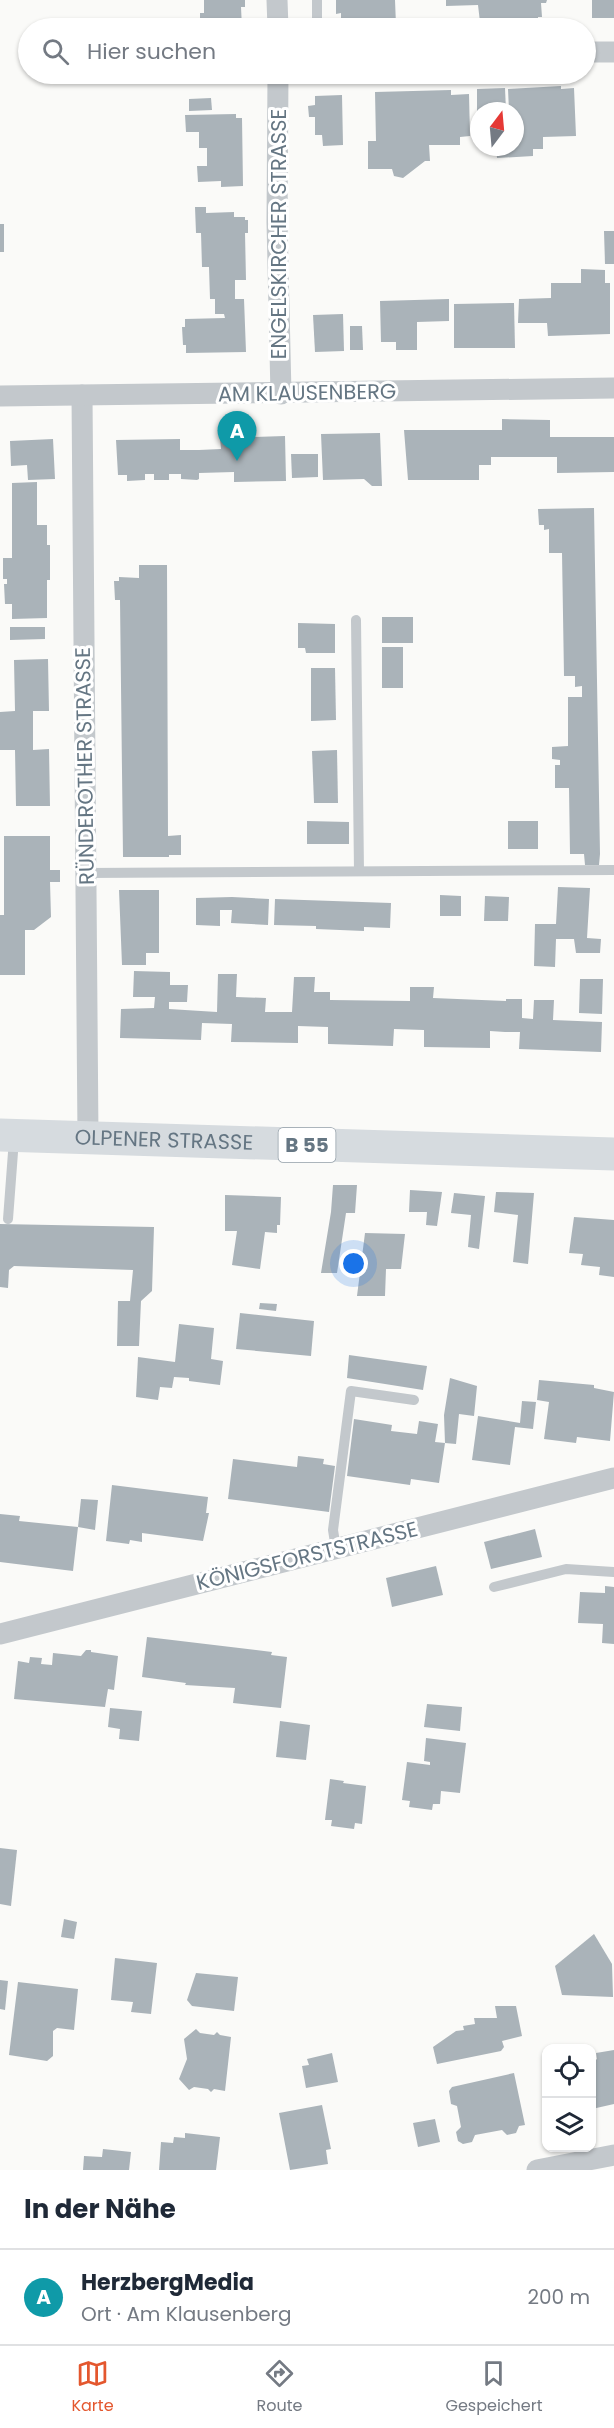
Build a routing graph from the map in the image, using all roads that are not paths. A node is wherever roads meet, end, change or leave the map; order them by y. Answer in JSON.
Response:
{"nodes":[{"id":1,"x":277,"y":0,"type":"edge"},
{"id":2,"x":317,"y":0,"type":"edge"},
{"id":3,"x":278,"y":18,"type":"edge"},
{"id":4,"x":317,"y":18,"type":"edge"},
{"id":5,"x":596,"y":52,"type":"edge"},
{"id":6,"x":614,"y":52,"type":"edge"},
{"id":7,"x":278,"y":84,"type":"edge"},
{"id":8,"x":614,"y":388,"type":"edge"},
{"id":9,"x":281,"y":394,"type":"junction"},
{"id":10,"x":82,"y":395,"type":"junction"},
{"id":11,"x":0,"y":396,"type":"edge"},
{"id":12,"x":356,"y":620,"type":"dead end"},
{"id":13,"x":614,"y":870,"type":"edge"},
{"id":14,"x":359,"y":871,"type":"junction"},
{"id":15,"x":86,"y":873,"type":"junction"},
{"id":16,"x":7,"y":1136,"type":"edge"},
{"id":17,"x":88,"y":1138,"type":"junction"},
{"id":18,"x":614,"y":1154,"type":"edge"},
{"id":19,"x":8,"y":1219,"type":"dead end"},
{"id":20,"x":414,"y":1400,"type":"dead end"},
{"id":21,"x":614,"y":1478,"type":"edge"},
{"id":22,"x":336,"y":1549,"type":"junction"},
{"id":23,"x":614,"y":1572,"type":"edge"},
{"id":24,"x":494,"y":1587,"type":"dead end"},
{"id":25,"x":0,"y":1634,"type":"edge"},
{"id":26,"x":614,"y":2155,"type":"edge"},
{"id":27,"x":537,"y":2170,"type":"edge"}],
"edges":[{"from":1,"to":3,"type":"street"},
{"from":2,"to":4,"type":"lane"},
{"from":5,"to":6,"type":"street"},
{"from":7,"to":9,"type":"street","name":"ENGELSKIRCHER STRASSE"},
{"from":8,"to":9,"type":"street","name":"AM KLAUSENBERG"},
{"from":9,"to":10,"type":"street","name":"AM KLAUSENBERG"},
{"from":10,"to":11,"type":"street","name":"AM KLAUSENBERG"},
{"from":10,"to":15,"type":"street","name":"RÜNDEROTHER STRASSE"},
{"from":12,"to":14,"type":"lane"},
{"from":13,"to":14,"type":"lane"},
{"from":14,"to":15,"type":"lane"},
{"from":15,"to":17,"type":"street","name":"RÜNDEROTHER STRASSE"},
{"from":16,"to":17,"type":"main road","name":"OLPENER STRASSE","number":"B 55"},
{"from":16,"to":19,"type":"lane"},
{"from":17,"to":18,"type":"main road","name":"OLPENER STRASSE","number":"B 55"},
{"from":20,"to":22,"type":"lane"},
{"from":21,"to":22,"type":"street","name":"KÖNIGSFORSTSTRASSE"},
{"from":22,"to":25,"type":"street","name":"KÖNIGSFORSTSTRASSE"},
{"from":23,"to":24,"type":"lane"},
{"from":26,"to":27,"type":"street"}]}
